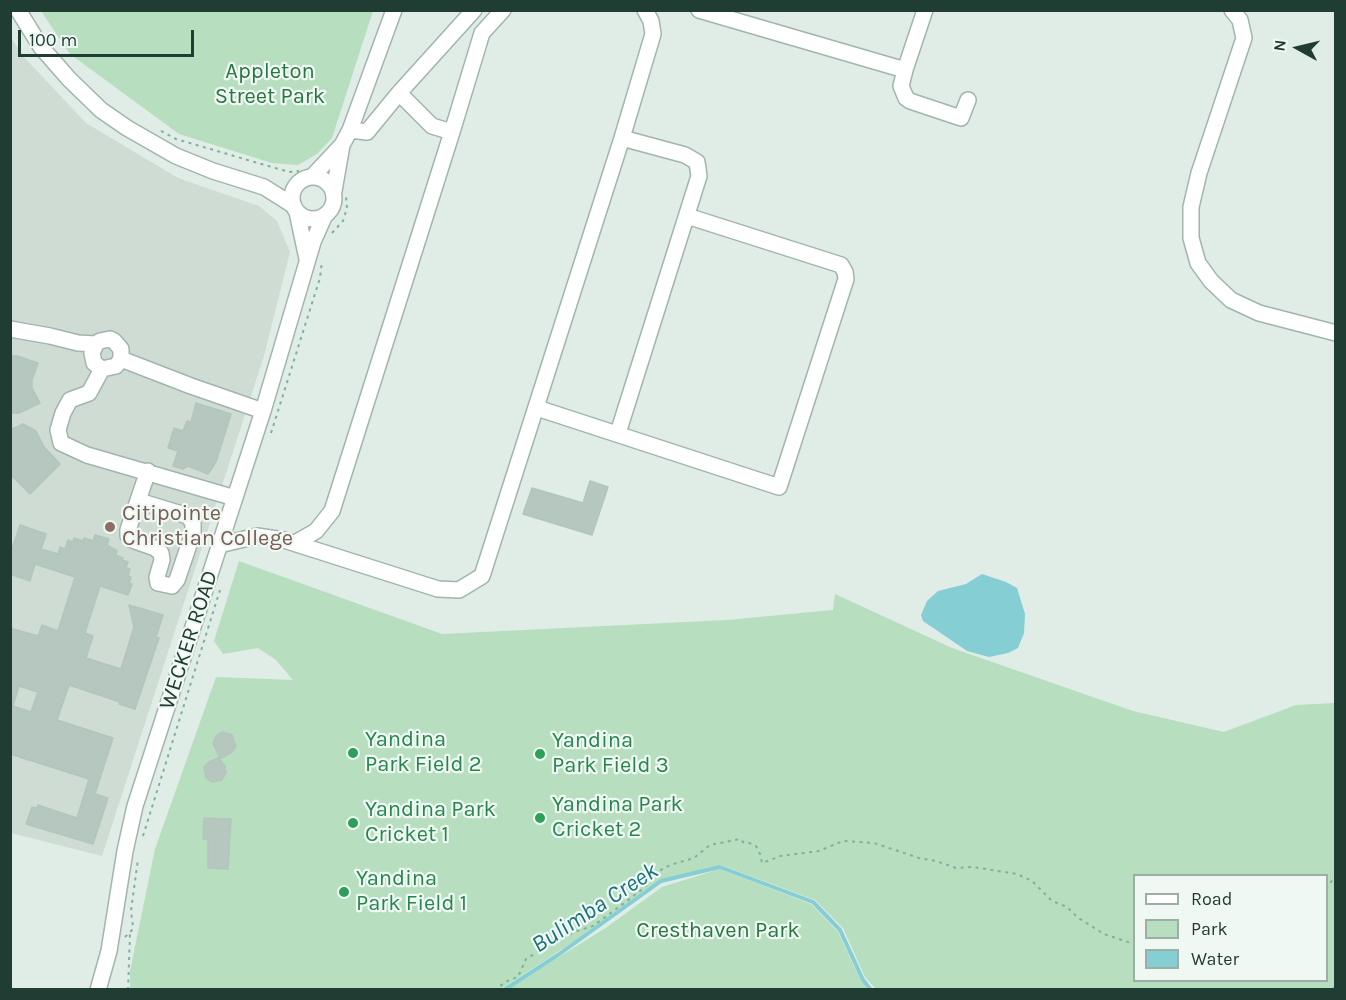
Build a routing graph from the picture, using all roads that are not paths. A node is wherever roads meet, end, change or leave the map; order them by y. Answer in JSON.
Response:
{"nodes":[{"id":1,"x":18,"y":10,"type":"edge"},
{"id":2,"x":394,"y":10,"type":"edge"},
{"id":3,"x":474,"y":10,"type":"edge"},
{"id":4,"x":503,"y":10,"type":"edge"},
{"id":5,"x":645,"y":10,"type":"edge"},
{"id":6,"x":699,"y":10,"type":"edge"},
{"id":7,"x":924,"y":10,"type":"edge"},
{"id":8,"x":1236,"y":15,"type":"edge"},
{"id":9,"x":905,"y":70,"type":"junction"},
{"id":10,"x":399,"y":93,"type":"junction"},
{"id":11,"x":968,"y":100,"type":"dead end"},
{"id":12,"x":350,"y":130,"type":"junction"},
{"id":13,"x":452,"y":132,"type":"junction"},
{"id":14,"x":622,"y":138,"type":"junction"},
{"id":15,"x":342,"y":145,"type":"junction"},
{"id":16,"x":306,"y":179,"type":"junction"},
{"id":17,"x":264,"y":187,"type":"junction"},
{"id":18,"x":334,"y":191,"type":"junction"},
{"id":19,"x":296,"y":209,"type":"junction"},
{"id":20,"x":687,"y":216,"type":"junction"},
{"id":21,"x":324,"y":217,"type":"junction"},
{"id":22,"x":307,"y":259,"type":"junction"},
{"id":23,"x":10,"y":329,"type":"edge"},
{"id":24,"x":1335,"y":333,"type":"edge"},
{"id":25,"x":96,"y":344,"type":"junction"},
{"id":26,"x":121,"y":359,"type":"junction"},
{"id":27,"x":102,"y":369,"type":"junction"},
{"id":28,"x":537,"y":408,"type":"junction"},
{"id":29,"x":262,"y":411,"type":"junction"},
{"id":30,"x":618,"y":434,"type":"junction"},
{"id":31,"x":148,"y":471,"type":"junction"},
{"id":32,"x":235,"y":498,"type":"junction"},
{"id":33,"x":139,"y":501,"type":"junction"},
{"id":34,"x":295,"y":543,"type":"junction"},
{"id":35,"x":219,"y":546,"type":"junction"},
{"id":36,"x":98,"y":990,"type":"edge"}],
"edges":[{"from":1,"to":17,"type":"street"},
{"from":2,"to":12,"type":"street","name":"WECKER ROAD"},
{"from":3,"to":10,"type":"street"},
{"from":4,"to":13,"type":"street"},
{"from":5,"to":14,"type":"street"},
{"from":6,"to":9,"type":"street"},
{"from":7,"to":9,"type":"street"},
{"from":8,"to":24,"type":"street"},
{"from":9,"to":11,"type":"street"},
{"from":10,"to":12,"type":"street"},
{"from":10,"to":13,"type":"street"},
{"from":12,"to":15,"type":"street","name":"WECKER ROAD"},
{"from":13,"to":34,"type":"street"},
{"from":14,"to":20,"type":"street"},
{"from":14,"to":28,"type":"street"},
{"from":15,"to":16,"type":"street","name":"WECKER ROAD"},
{"from":15,"to":18,"type":"street","name":"WECKER ROAD"},
{"from":16,"to":17,"type":"street"},
{"from":16,"to":18,"type":"street"},
{"from":16,"to":19,"type":"street","name":"WECKER ROAD"},
{"from":17,"to":19,"type":"street"},
{"from":18,"to":21,"type":"street","name":"WECKER ROAD"},
{"from":19,"to":21,"type":"street"},
{"from":19,"to":22,"type":"street","name":"WECKER ROAD"},
{"from":20,"to":30,"type":"street"},
{"from":20,"to":30,"type":"street"},
{"from":21,"to":22,"type":"street","name":"WECKER ROAD"},
{"from":22,"to":29,"type":"street","name":"WECKER ROAD"},
{"from":23,"to":25,"type":"street"},
{"from":25,"to":26,"type":"street"},
{"from":25,"to":27,"type":"street"},
{"from":26,"to":27,"type":"street"},
{"from":26,"to":29,"type":"street"},
{"from":27,"to":31,"type":"street"},
{"from":28,"to":30,"type":"street"},
{"from":28,"to":34,"type":"street"},
{"from":29,"to":32,"type":"street","name":"WECKER ROAD"},
{"from":31,"to":32,"type":"street"},
{"from":31,"to":33,"type":"street"},
{"from":32,"to":35,"type":"street","name":"WECKER ROAD"},
{"from":33,"to":33,"type":"street"},
{"from":34,"to":35,"type":"street"},
{"from":35,"to":36,"type":"street","name":"WECKER ROAD"}]}
